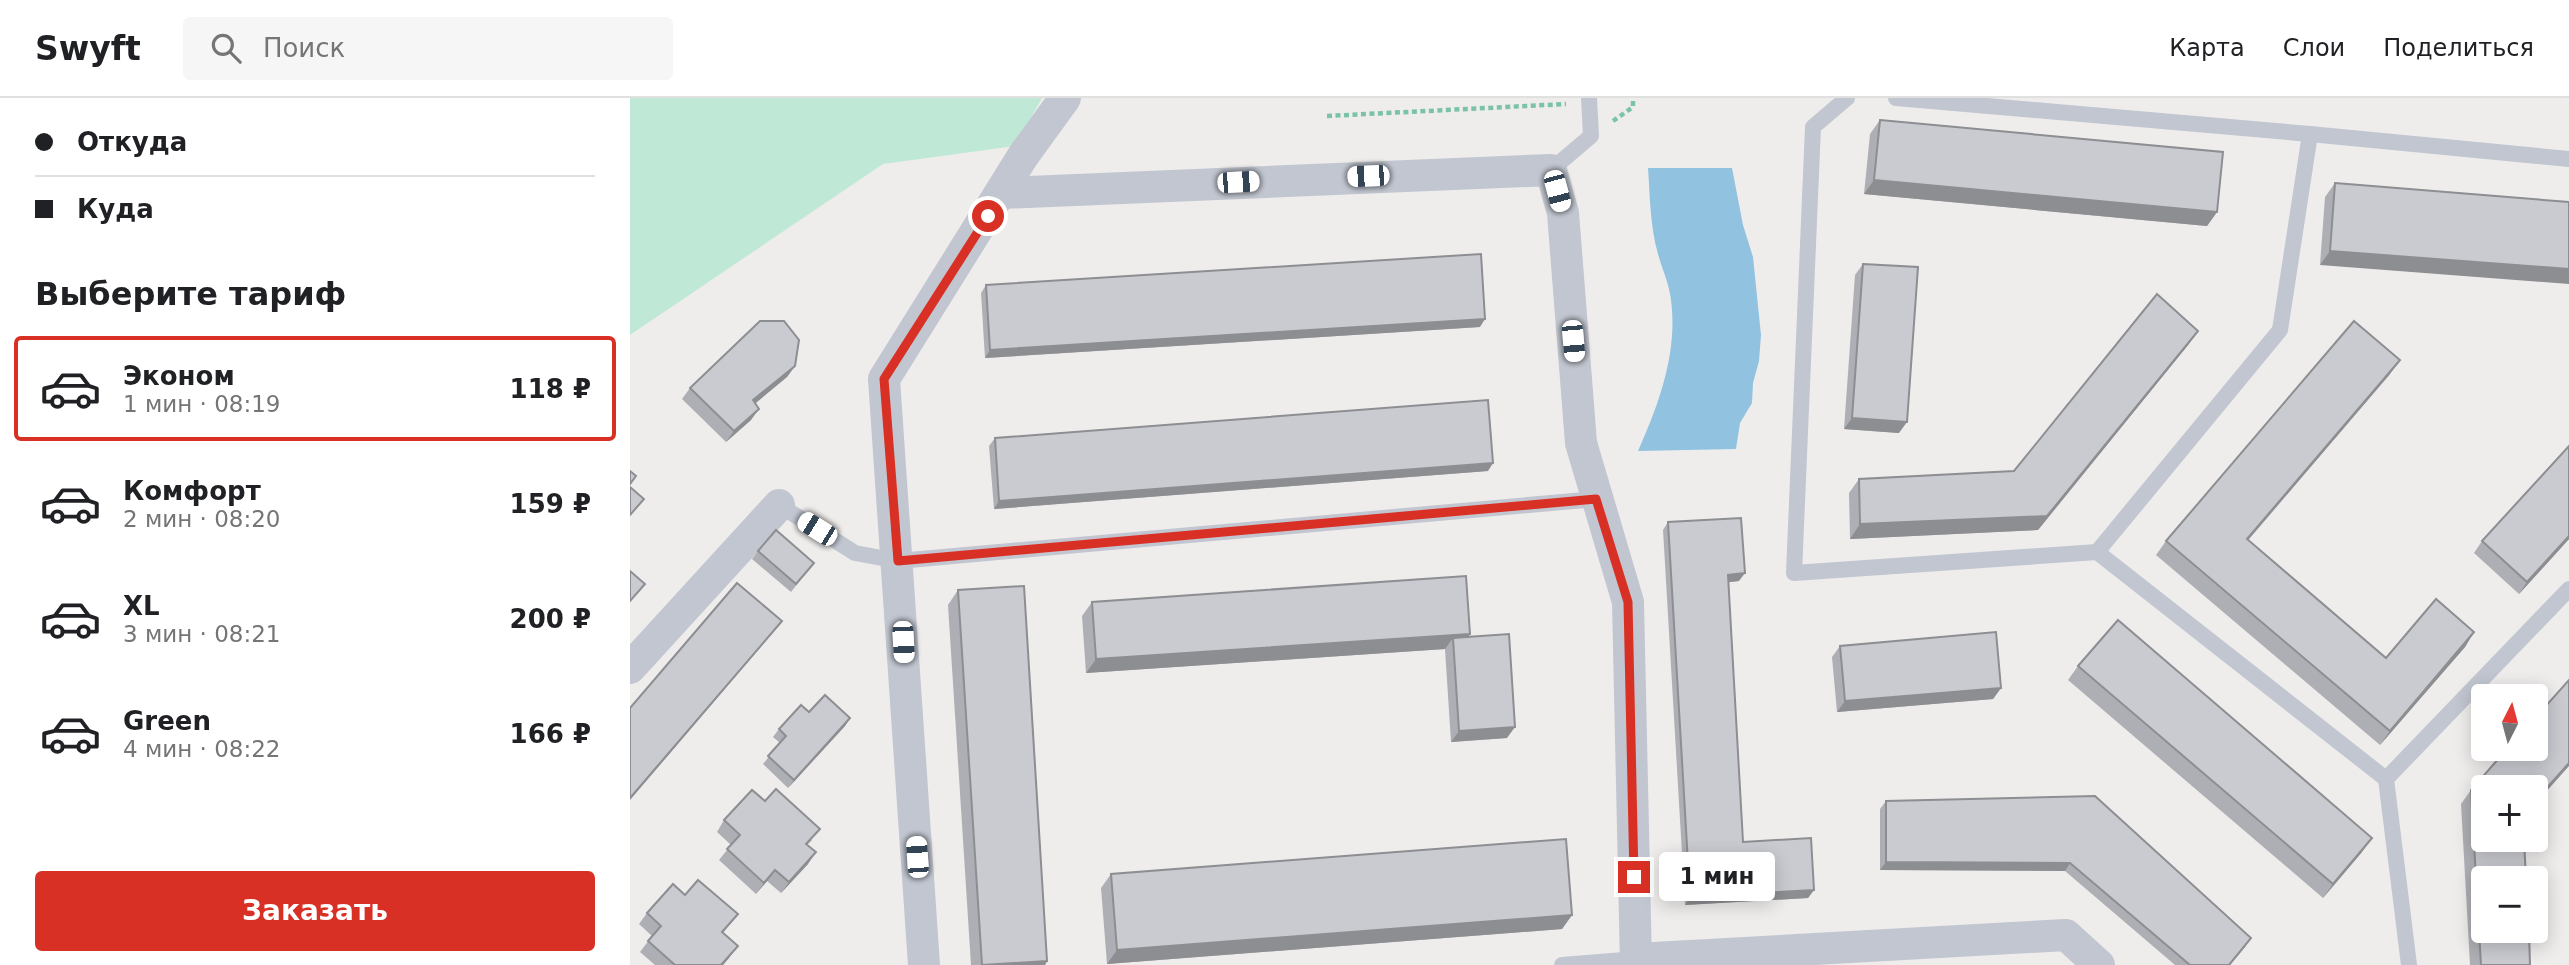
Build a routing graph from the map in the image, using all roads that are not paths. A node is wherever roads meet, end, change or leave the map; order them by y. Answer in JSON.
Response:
{"nodes":[{"id":1,"x":1065,"y":98,"type":"edge"},
{"id":2,"x":1847,"y":98,"type":"edge"},
{"id":3,"x":1896,"y":98,"type":"edge"},
{"id":4,"x":1589,"y":100,"type":"edge"},
{"id":5,"x":2310,"y":134,"type":"junction"},
{"id":6,"x":2569,"y":159,"type":"edge"},
{"id":7,"x":1551,"y":170,"type":"junction"},
{"id":8,"x":1002,"y":193,"type":"junction"},
{"id":9,"x":1596,"y":499,"type":"junction"},
{"id":10,"x":779,"y":505,"type":"joint"},
{"id":11,"x":2097,"y":552,"type":"junction"},
{"id":12,"x":898,"y":561,"type":"junction"},
{"id":13,"x":2569,"y":589,"type":"edge"},
{"id":14,"x":630,"y":668,"type":"edge"},
{"id":15,"x":2386,"y":779,"type":"junction"},
{"id":16,"x":1868,"y":955,"type":"edge"},
{"id":17,"x":1636,"y":962,"type":"edge"},
{"id":18,"x":924,"y":965,"type":"edge"},
{"id":19,"x":1562,"y":965,"type":"edge"},
{"id":20,"x":2099,"y":965,"type":"edge"},
{"id":21,"x":2409,"y":965,"type":"edge"}],
"edges":[{"from":1,"to":8,"type":"street"},
{"from":2,"to":11,"type":"lane"},
{"from":3,"to":5,"type":"lane"},
{"from":4,"to":7,"type":"lane"},
{"from":5,"to":6,"type":"lane"},
{"from":5,"to":11,"type":"lane"},
{"from":7,"to":8,"type":"street"},
{"from":7,"to":9,"type":"street"},
{"from":8,"to":12,"type":"street"},
{"from":9,"to":12,"type":"lane"},
{"from":9,"to":17,"type":"street"},
{"from":10,"to":12,"type":"lane"},
{"from":10,"to":14,"type":"street"},
{"from":11,"to":15,"type":"lane"},
{"from":12,"to":18,"type":"street"},
{"from":13,"to":15,"type":"lane"},
{"from":15,"to":21,"type":"lane"},
{"from":16,"to":17,"type":"street"},
{"from":16,"to":20,"type":"street"},
{"from":17,"to":19,"type":"lane"}]}
